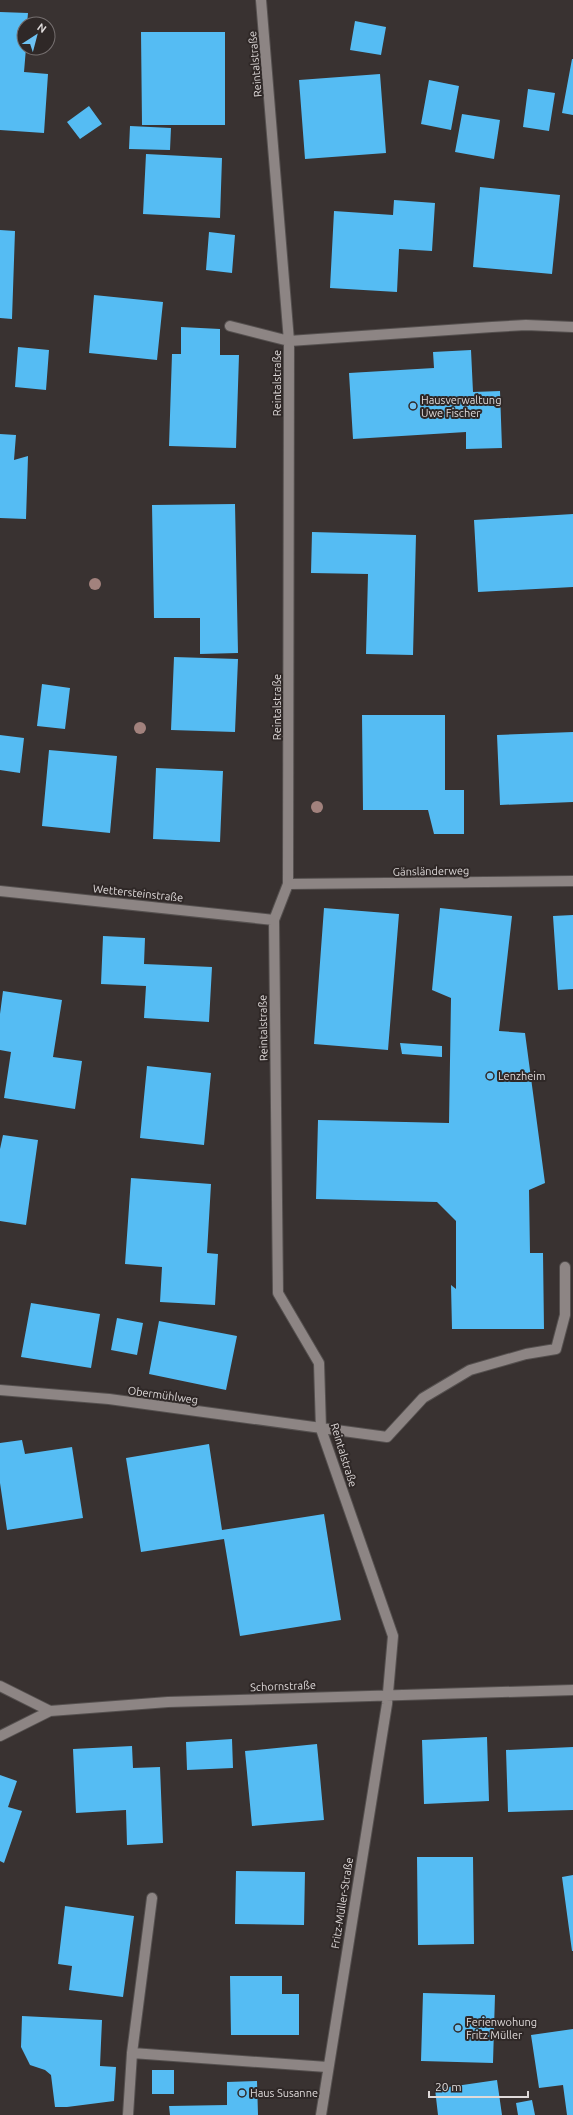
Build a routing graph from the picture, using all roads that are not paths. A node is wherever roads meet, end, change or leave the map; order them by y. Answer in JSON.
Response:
{"nodes":[{"id":1,"x":261,"y":0,"type":"edge"},
{"id":2,"x":230,"y":326,"type":"dead end"},
{"id":3,"x":573,"y":327,"type":"edge"},
{"id":4,"x":289,"y":341,"type":"junction"},
{"id":5,"x":573,"y":881,"type":"edge"},
{"id":6,"x":288,"y":884,"type":"junction"},
{"id":7,"x":0,"y":891,"type":"edge"},
{"id":8,"x":274,"y":920,"type":"junction"},
{"id":9,"x":565,"y":1267,"type":"dead end"},
{"id":10,"x":0,"y":1390,"type":"edge"},
{"id":11,"x":322,"y":1429,"type":"junction"},
{"id":12,"x":0,"y":1686,"type":"edge"},
{"id":13,"x":573,"y":1690,"type":"edge"},
{"id":14,"x":387,"y":1694,"type":"junction"},
{"id":15,"x":50,"y":1711,"type":"junction"},
{"id":16,"x":0,"y":1736,"type":"edge"},
{"id":17,"x":152,"y":1898,"type":"dead end"},
{"id":18,"x":132,"y":2053,"type":"junction"},
{"id":19,"x":328,"y":2067,"type":"junction"},
{"id":20,"x":128,"y":2115,"type":"edge"},
{"id":21,"x":321,"y":2115,"type":"edge"}],
"edges":[{"from":1,"to":4,"type":"street","name":"Reintalstraße"},
{"from":2,"to":4,"type":"street"},
{"from":3,"to":4,"type":"street","name":"Reintalstraße"},
{"from":4,"to":6,"type":"street","name":"Reintalstraße"},
{"from":5,"to":6,"type":"street","name":"Gänsländerweg"},
{"from":6,"to":8,"type":"street","name":"Reintalstraße"},
{"from":7,"to":8,"type":"street","name":"Wettersteinstraße"},
{"from":8,"to":11,"type":"street","name":"Reintalstraße"},
{"from":9,"to":11,"type":"street","name":"Obermühlweg"},
{"from":10,"to":11,"type":"street","name":"Obermühlweg"},
{"from":11,"to":14,"type":"street","name":"Reintalstraße"},
{"from":12,"to":15,"type":"street"},
{"from":13,"to":14,"type":"street","name":"Schornstraße"},
{"from":14,"to":15,"type":"street","name":"Schornstraße"},
{"from":14,"to":19,"type":"street","name":"Fritz-Müller-Straße"},
{"from":15,"to":16,"type":"street","name":"Schornstraße"},
{"from":17,"to":18,"type":"street"},
{"from":18,"to":19,"type":"street"},
{"from":18,"to":20,"type":"street"},
{"from":19,"to":21,"type":"street","name":"Fritz-Müller-Straße"}]}
